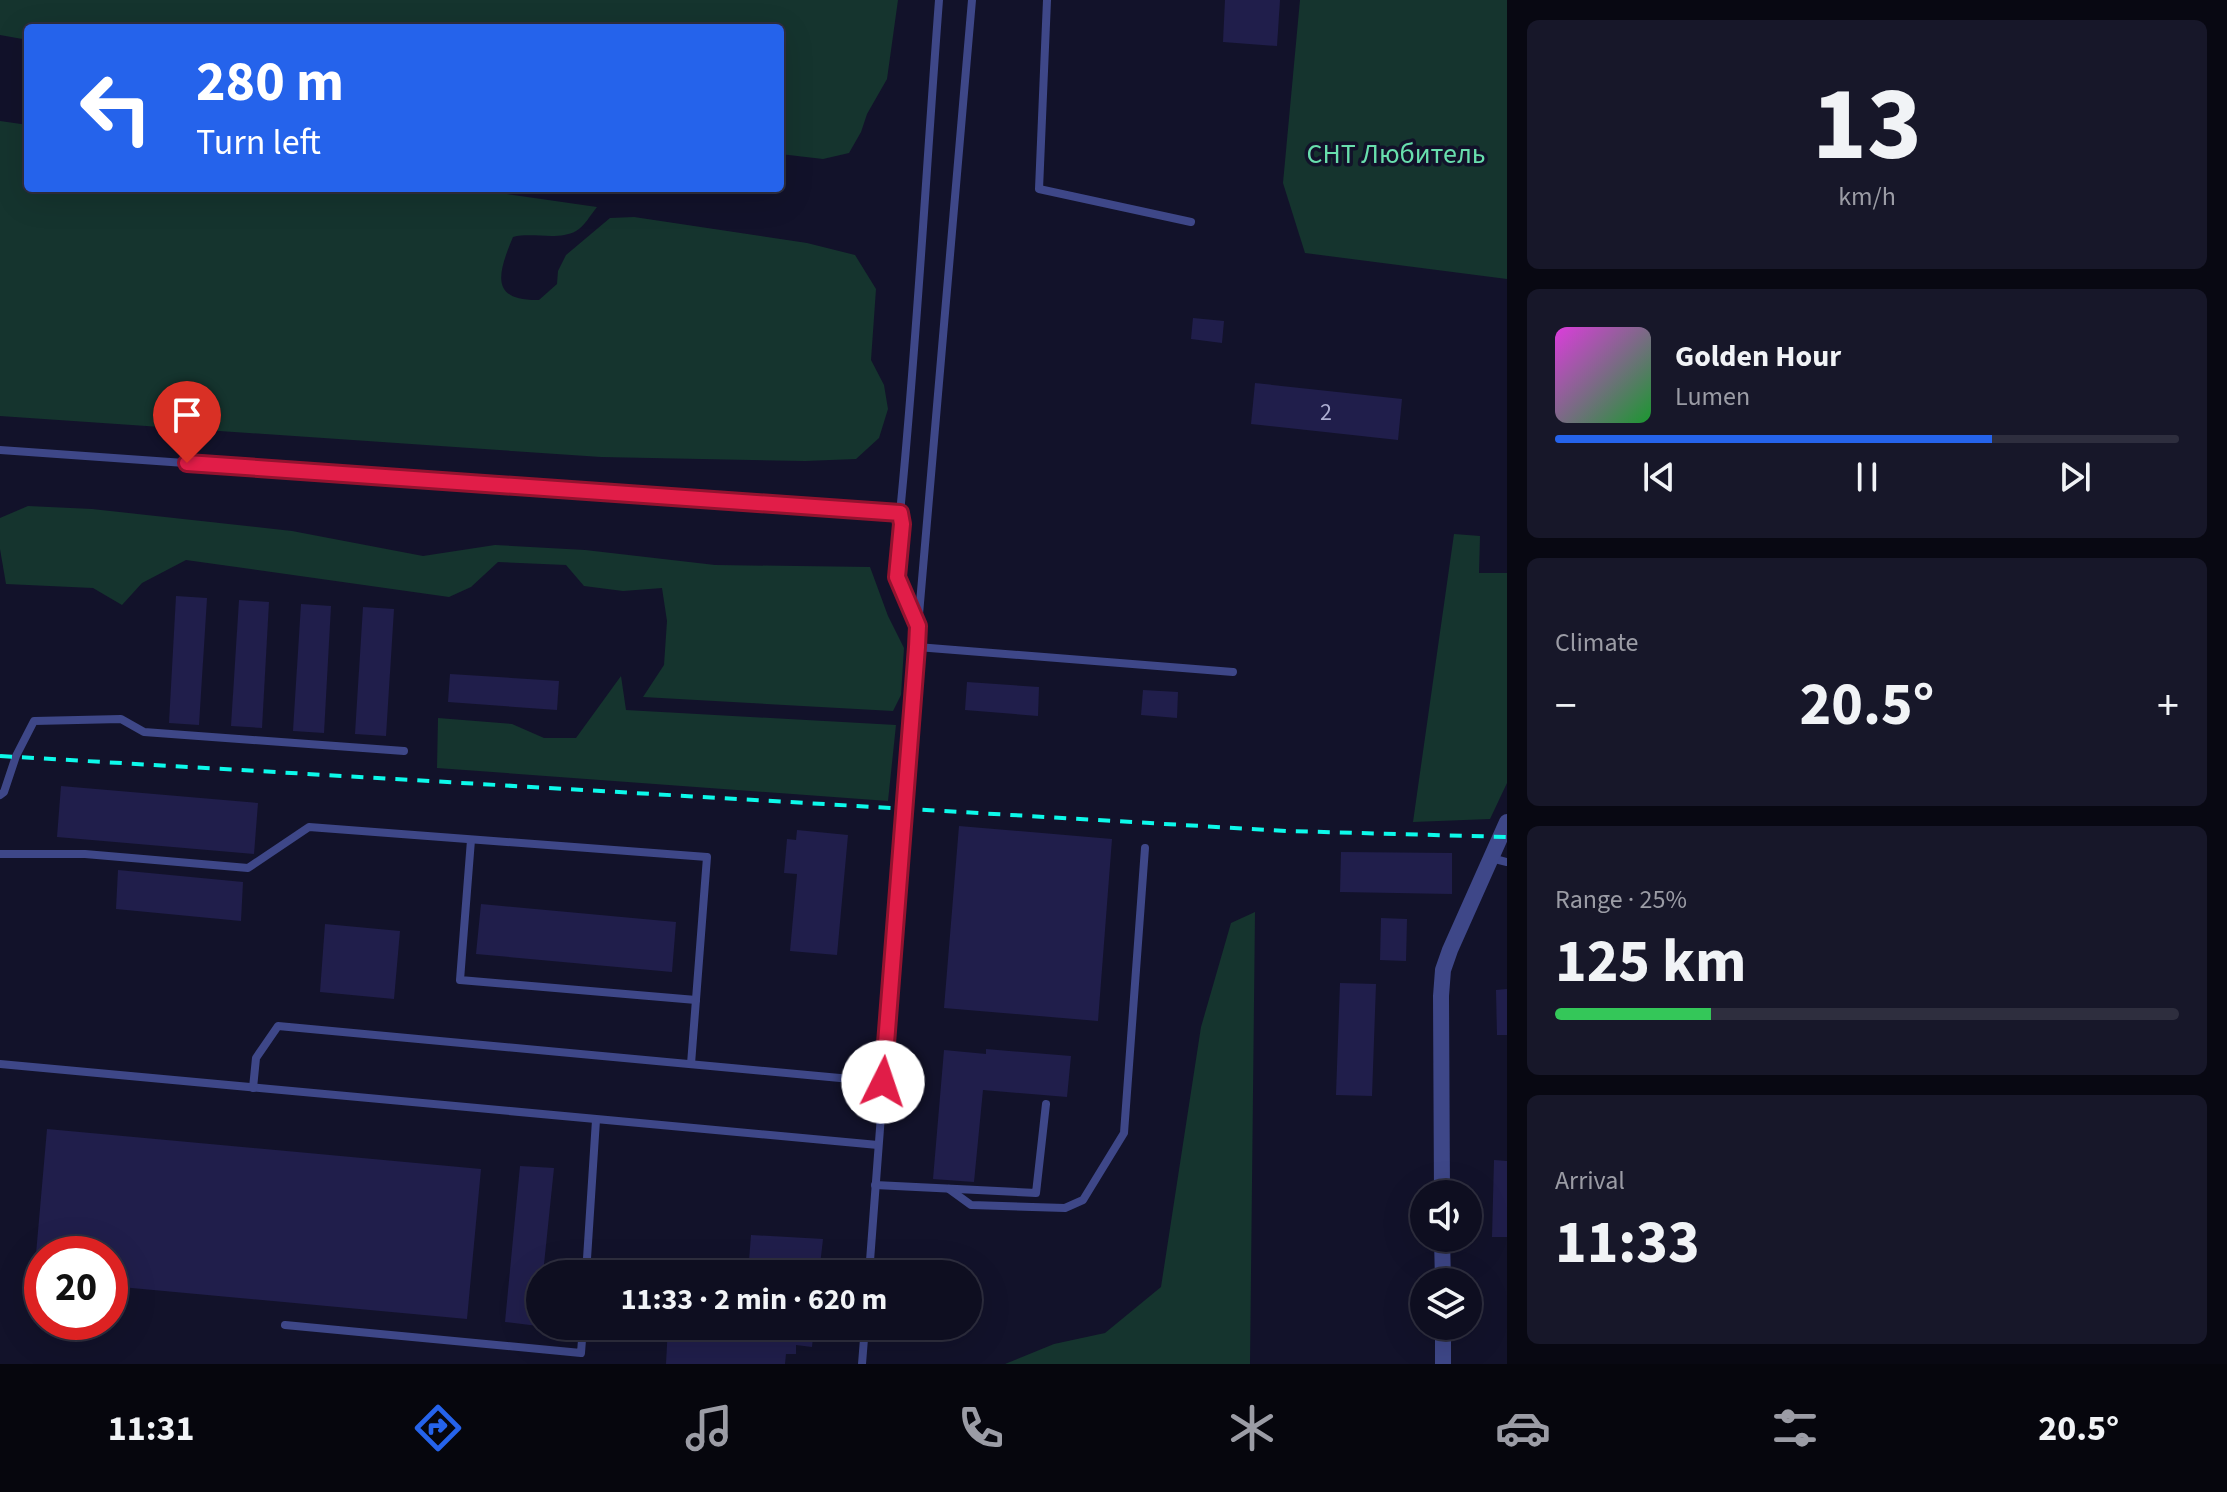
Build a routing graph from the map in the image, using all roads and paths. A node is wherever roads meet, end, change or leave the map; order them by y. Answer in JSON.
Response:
{"nodes":[{"id":1,"x":939,"y":0,"type":"edge"},
{"id":2,"x":972,"y":0,"type":"edge"},
{"id":3,"x":1047,"y":0,"type":"edge"},
{"id":4,"x":1191,"y":222,"type":"dead end"},
{"id":5,"x":0,"y":450,"type":"edge"},
{"id":6,"x":900,"y":513,"type":"junction"},
{"id":7,"x":918,"y":626,"type":"junction"},
{"id":8,"x":917,"y":647,"type":"junction"},
{"id":9,"x":1233,"y":672,"type":"dead end"},
{"id":10,"x":404,"y":751,"type":"dead end"},
{"id":11,"x":0,"y":795,"type":"edge"},
{"id":12,"x":1507,"y":822,"type":"edge"},
{"id":13,"x":471,"y":840,"type":"junction"},
{"id":14,"x":1145,"y":848,"type":"dead end"},
{"id":15,"x":0,"y":854,"type":"edge"},
{"id":16,"x":1499,"y":860,"type":"edge"},
{"id":17,"x":696,"y":1000,"type":"junction"},
{"id":18,"x":0,"y":1064,"type":"edge"},
{"id":19,"x":691,"y":1064,"type":"junction"},
{"id":20,"x":883,"y":1082,"type":"junction"},
{"id":21,"x":253,"y":1088,"type":"junction"},
{"id":22,"x":1046,"y":1104,"type":"dead end"},
{"id":23,"x":596,"y":1120,"type":"junction"},
{"id":24,"x":878,"y":1145,"type":"junction"},
{"id":25,"x":1442,"y":1180,"type":"edge"},
{"id":26,"x":875,"y":1185,"type":"junction"},
{"id":27,"x":949,"y":1189,"type":"junction"},
{"id":28,"x":587,"y":1260,"type":"edge"},
{"id":29,"x":870,"y":1260,"type":"edge"},
{"id":30,"x":285,"y":1325,"type":"dead end"},
{"id":31,"x":582,"y":1340,"type":"edge"},
{"id":32,"x":864,"y":1340,"type":"edge"},
{"id":33,"x":1443,"y":1340,"type":"edge"},
{"id":34,"x":862,"y":1364,"type":"edge"},
{"id":35,"x":1443,"y":1364,"type":"edge"}],
"edges":[{"from":1,"to":6,"type":"lane"},
{"from":2,"to":7,"type":"lane"},
{"from":3,"to":4,"type":"lane"},
{"from":5,"to":6,"type":"lane"},
{"from":6,"to":7,"type":"lane"},
{"from":7,"to":8,"type":"lane"},
{"from":8,"to":9,"type":"lane"},
{"from":8,"to":20,"type":"lane"},
{"from":10,"to":11,"type":"lane"},
{"from":12,"to":16,"type":"street"},
{"from":13,"to":15,"type":"lane"},
{"from":13,"to":17,"type":"lane"},
{"from":13,"to":17,"type":"lane"},
{"from":14,"to":27,"type":"lane"},
{"from":16,"to":25,"type":"street"},
{"from":17,"to":19,"type":"lane"},
{"from":18,"to":21,"type":"lane"},
{"from":19,"to":20,"type":"lane"},
{"from":19,"to":21,"type":"lane"},
{"from":20,"to":24,"type":"lane"},
{"from":21,"to":23,"type":"lane"},
{"from":22,"to":27,"type":"lane"},
{"from":23,"to":24,"type":"lane"},
{"from":23,"to":28,"type":"lane"},
{"from":24,"to":26,"type":"lane"},
{"from":26,"to":27,"type":"lane"},
{"from":26,"to":29,"type":"lane"},
{"from":30,"to":31,"type":"lane"},
{"from":32,"to":34,"type":"lane"},
{"from":33,"to":35,"type":"street"}]}
